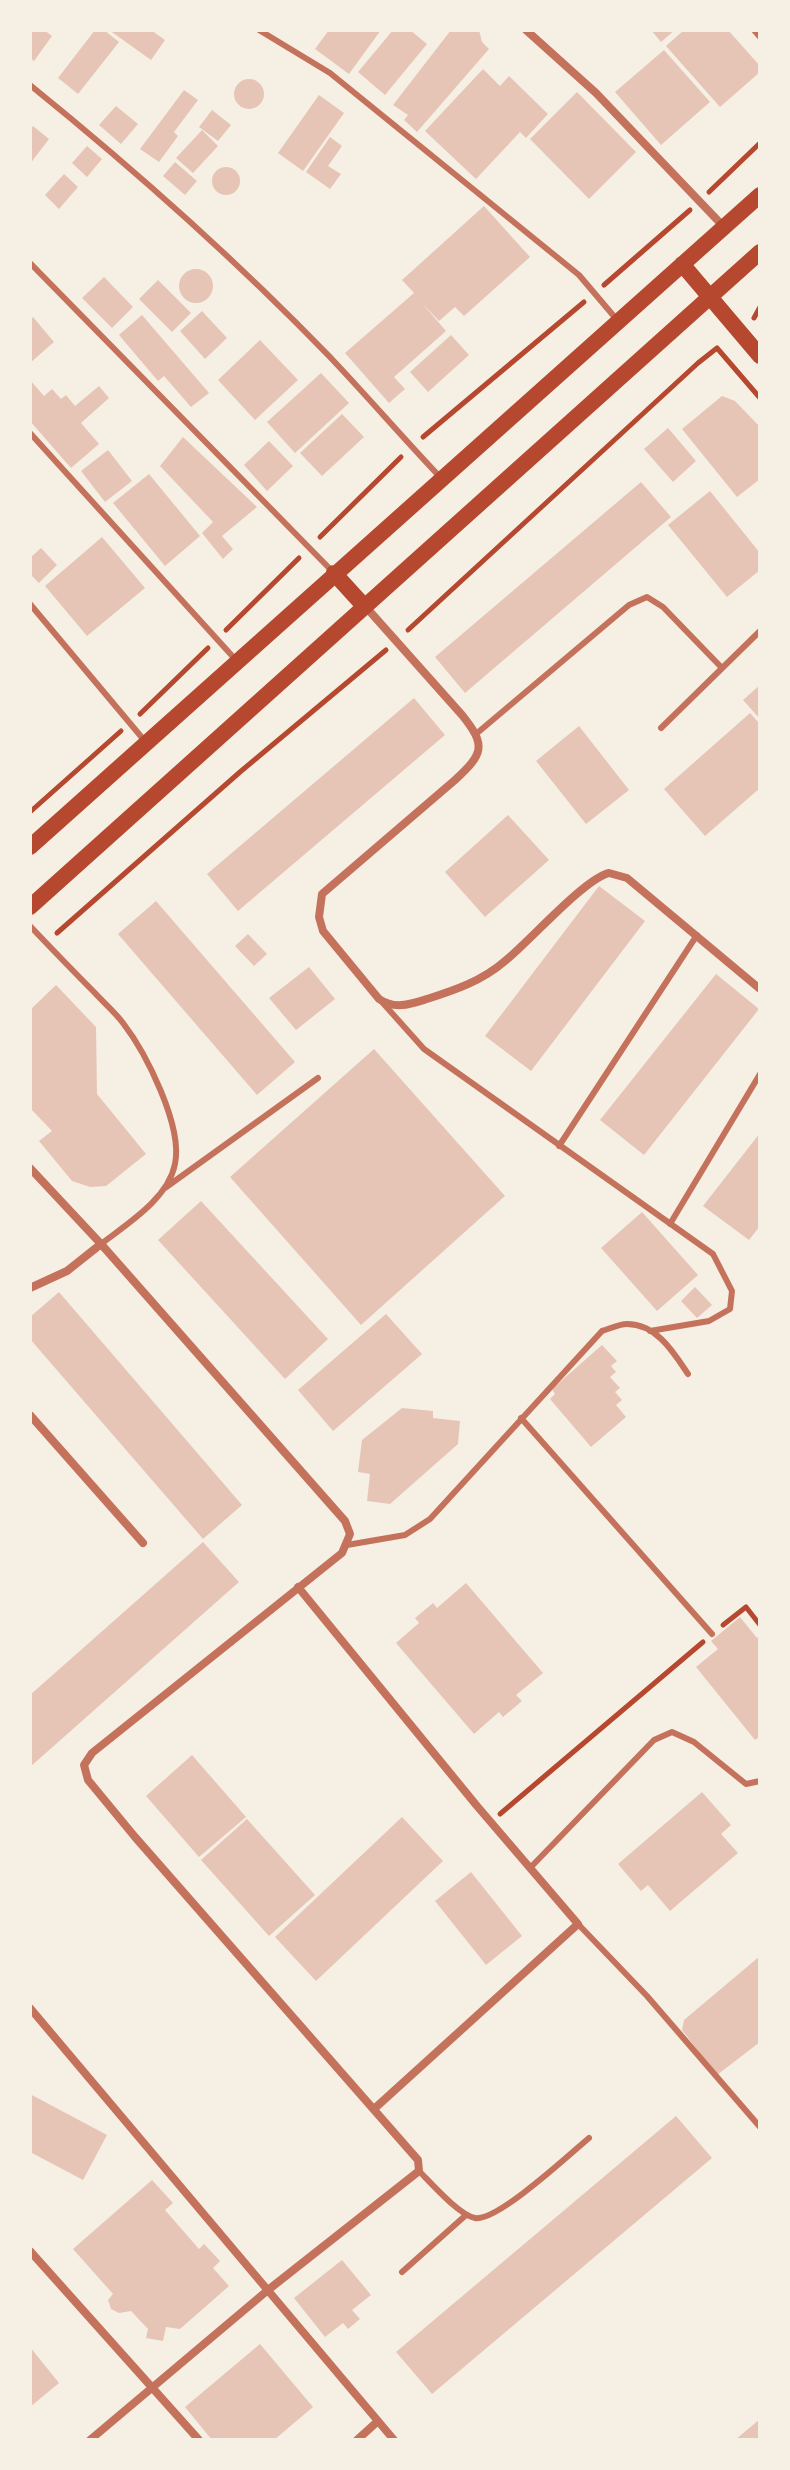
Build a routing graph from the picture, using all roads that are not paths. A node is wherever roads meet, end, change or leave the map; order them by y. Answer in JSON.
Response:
{"nodes":[{"id":1,"x":259,"y":30,"type":"edge"},
{"id":2,"x":526,"y":30,"type":"edge"},
{"id":3,"x":754,"y":30,"type":"edge"},
{"id":4,"x":760,"y":37,"type":"edge"},
{"id":5,"x":30,"y":85,"type":"edge"},
{"id":6,"x":760,"y":195,"type":"edge"},
{"id":7,"x":725,"y":227,"type":"junction"},
{"id":8,"x":760,"y":252,"type":"edge"},
{"id":9,"x":30,"y":263,"type":"edge"},
{"id":10,"x":682,"y":264,"type":"junction"},
{"id":11,"x":710,"y":296,"type":"junction"},
{"id":12,"x":618,"y":321,"type":"junction"},
{"id":13,"x":760,"y":356,"type":"edge"},
{"id":14,"x":30,"y":433,"type":"edge"},
{"id":15,"x":441,"y":478,"type":"junction"},
{"id":16,"x":334,"y":573,"type":"junction"},
{"id":17,"x":30,"y":604,"type":"edge"},
{"id":18,"x":364,"y":606,"type":"junction"},
{"id":19,"x":760,"y":631,"type":"edge"},
{"id":20,"x":237,"y":662,"type":"junction"},
{"id":21,"x":722,"y":668,"type":"junction"},
{"id":22,"x":661,"y":728,"type":"dead end"},
{"id":23,"x":476,"y":734,"type":"junction"},
{"id":24,"x":147,"y":743,"type":"junction"},
{"id":25,"x":30,"y":847,"type":"edge"},
{"id":26,"x":30,"y":907,"type":"edge"},
{"id":27,"x":30,"y":926,"type":"edge"},
{"id":28,"x":697,"y":935,"type":"junction"},
{"id":29,"x":760,"y":989,"type":"edge"},
{"id":30,"x":379,"y":999,"type":"junction"},
{"id":31,"x":760,"y":1074,"type":"edge"},
{"id":32,"x":318,"y":1078,"type":"dead end"},
{"id":33,"x":559,"y":1146,"type":"junction"},
{"id":34,"x":30,"y":1168,"type":"edge"},
{"id":35,"x":163,"y":1189,"type":"junction"},
{"id":36,"x":670,"y":1224,"type":"junction"},
{"id":37,"x":101,"y":1244,"type":"junction"},
{"id":38,"x":30,"y":1288,"type":"edge"},
{"id":39,"x":650,"y":1331,"type":"junction"},
{"id":40,"x":688,"y":1374,"type":"dead end"},
{"id":41,"x":30,"y":1415,"type":"edge"},
{"id":42,"x":521,"y":1418,"type":"junction"},
{"id":43,"x":143,"y":1543,"type":"dead end"},
{"id":44,"x":347,"y":1545,"type":"junction"},
{"id":45,"x":298,"y":1587,"type":"junction"},
{"id":46,"x":712,"y":1634,"type":"road end"},
{"id":47,"x":760,"y":1781,"type":"edge"},
{"id":48,"x":530,"y":1868,"type":"junction"},
{"id":49,"x":578,"y":1924,"type":"junction"},
{"id":50,"x":30,"y":2008,"type":"edge"},
{"id":51,"x":374,"y":2109,"type":"junction"},
{"id":52,"x":760,"y":2127,"type":"edge"},
{"id":53,"x":589,"y":2138,"type":"dead end"},
{"id":54,"x":419,"y":2171,"type":"junction"},
{"id":55,"x":466,"y":2215,"type":"junction"},
{"id":56,"x":30,"y":2251,"type":"edge"},
{"id":57,"x":402,"y":2272,"type":"dead end"},
{"id":58,"x":268,"y":2290,"type":"junction"},
{"id":59,"x":153,"y":2386,"type":"junction"},
{"id":60,"x":378,"y":2421,"type":"junction"},
{"id":61,"x":90,"y":2440,"type":"edge"},
{"id":62,"x":199,"y":2440,"type":"edge"},
{"id":63,"x":357,"y":2440,"type":"edge"},
{"id":64,"x":394,"y":2440,"type":"edge"}],
"edges":[{"from":1,"to":12,"type":"lane"},
{"from":2,"to":7,"type":"street"},
{"from":3,"to":4,"type":"lane"},
{"from":5,"to":15,"type":"lane"},
{"from":6,"to":7,"type":"main road"},
{"from":7,"to":10,"type":"main road"},
{"from":8,"to":11,"type":"main road"},
{"from":9,"to":16,"type":"lane"},
{"from":10,"to":11,"type":"main road"},
{"from":10,"to":12,"type":"main road"},
{"from":11,"to":13,"type":"main road"},
{"from":11,"to":18,"type":"main road"},
{"from":12,"to":15,"type":"main road"},
{"from":14,"to":20,"type":"lane"},
{"from":15,"to":16,"type":"main road"},
{"from":16,"to":18,"type":"main road"},
{"from":16,"to":20,"type":"main road"},
{"from":17,"to":24,"type":"lane"},
{"from":18,"to":23,"type":"street"},
{"from":18,"to":26,"type":"main road"},
{"from":19,"to":21,"type":"lane"},
{"from":20,"to":24,"type":"main road"},
{"from":21,"to":22,"type":"lane"},
{"from":21,"to":23,"type":"lane"},
{"from":23,"to":30,"type":"street"},
{"from":24,"to":25,"type":"main road"},
{"from":27,"to":35,"type":"lane"},
{"from":28,"to":29,"type":"street"},
{"from":28,"to":30,"type":"street"},
{"from":28,"to":33,"type":"lane"},
{"from":30,"to":33,"type":"lane"},
{"from":31,"to":36,"type":"lane"},
{"from":32,"to":35,"type":"lane"},
{"from":33,"to":36,"type":"lane"},
{"from":34,"to":37,"type":"street"},
{"from":35,"to":37,"type":"lane"},
{"from":36,"to":39,"type":"lane"},
{"from":37,"to":38,"type":"street"},
{"from":37,"to":44,"type":"street"},
{"from":39,"to":40,"type":"lane"},
{"from":39,"to":42,"type":"lane"},
{"from":41,"to":43,"type":"street"},
{"from":42,"to":44,"type":"lane"},
{"from":42,"to":46,"type":"lane"},
{"from":44,"to":45,"type":"street"},
{"from":45,"to":48,"type":"street"},
{"from":45,"to":51,"type":"street"},
{"from":47,"to":48,"type":"lane"},
{"from":48,"to":49,"type":"street"},
{"from":49,"to":51,"type":"street"},
{"from":49,"to":52,"type":"lane"},
{"from":50,"to":58,"type":"street"},
{"from":51,"to":54,"type":"street"},
{"from":53,"to":55,"type":"lane"},
{"from":54,"to":55,"type":"lane"},
{"from":54,"to":58,"type":"street"},
{"from":55,"to":57,"type":"lane"},
{"from":56,"to":59,"type":"street"},
{"from":58,"to":59,"type":"street"},
{"from":58,"to":60,"type":"street"},
{"from":59,"to":61,"type":"street"},
{"from":59,"to":62,"type":"street"},
{"from":60,"to":63,"type":"street"},
{"from":60,"to":64,"type":"street"}]}
